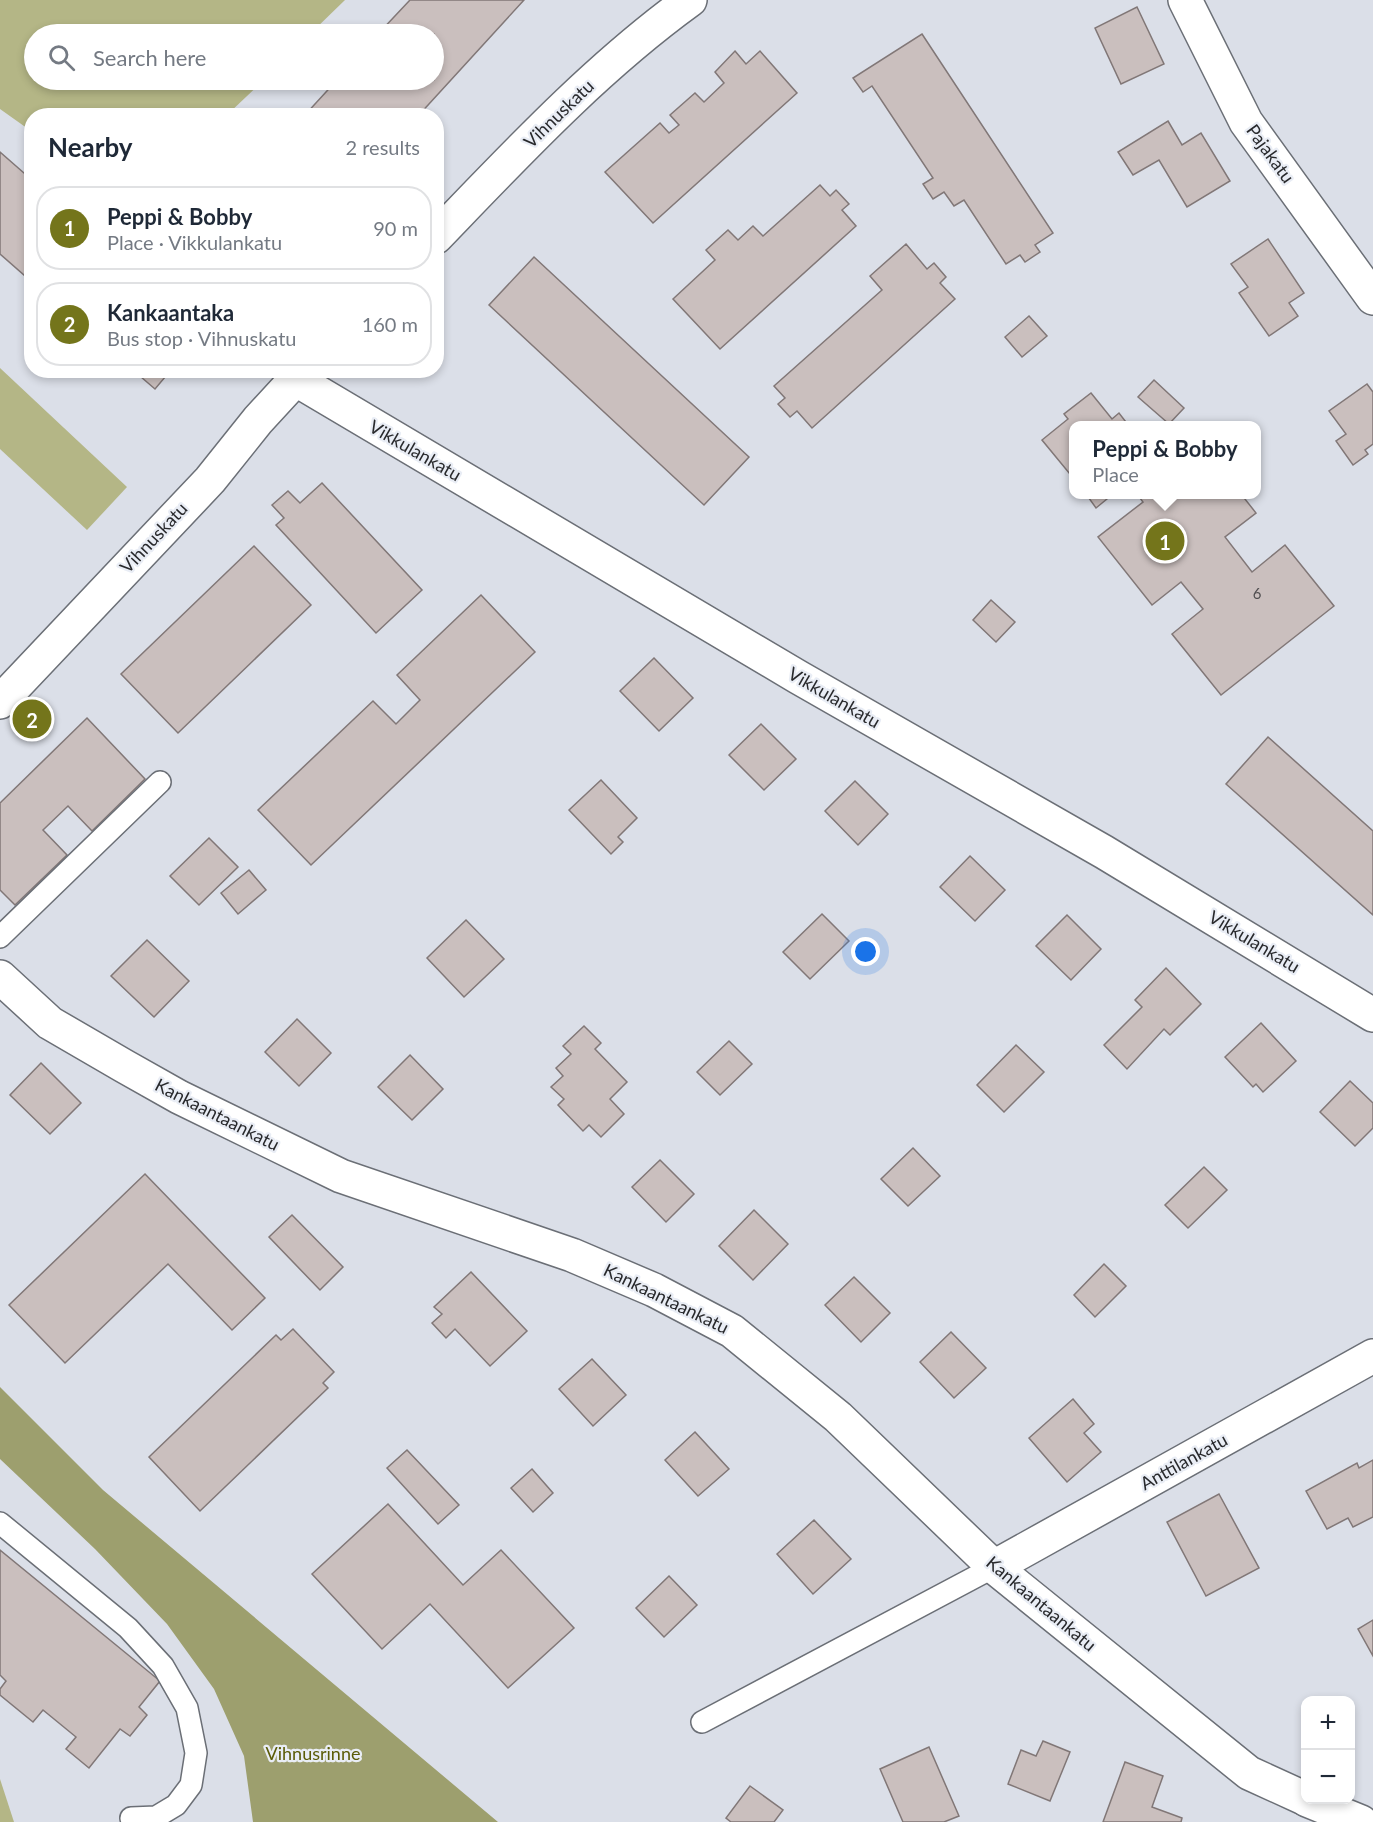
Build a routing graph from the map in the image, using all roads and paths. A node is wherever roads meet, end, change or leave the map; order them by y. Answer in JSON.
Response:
{"nodes":[{"id":1,"x":690,"y":0,"type":"edge"},
{"id":2,"x":1185,"y":0,"type":"edge"},
{"id":3,"x":444,"y":229,"type":"edge"},
{"id":4,"x":1373,"y":298,"type":"edge"},
{"id":5,"x":296,"y":378,"type":"edge"},
{"id":6,"x":304,"y":378,"type":"edge"},
{"id":7,"x":0,"y":702,"type":"edge"},
{"id":8,"x":160,"y":782,"type":"dead end"},
{"id":9,"x":0,"y":937,"type":"edge"},
{"id":10,"x":0,"y":977,"type":"edge"},
{"id":11,"x":1373,"y":1015,"type":"edge"},
{"id":12,"x":1373,"y":1356,"type":"edge"},
{"id":13,"x":0,"y":1523,"type":"edge"},
{"id":14,"x":994,"y":1567,"type":"junction"},
{"id":15,"x":702,"y":1722,"type":"dead end"},
{"id":16,"x":1301,"y":1797,"type":"edge"},
{"id":17,"x":1318,"y":1804,"type":"edge"},
{"id":18,"x":131,"y":1818,"type":"dead end"},
{"id":19,"x":1361,"y":1822,"type":"edge"}],
"edges":[{"from":1,"to":3,"type":"street","name":"Vihnuskatu"},
{"from":2,"to":4,"type":"street","name":"Pajakatu"},
{"from":5,"to":7,"type":"street","name":"Vihnuskatu"},
{"from":6,"to":11,"type":"street","name":"Vikkulankatu"},
{"from":8,"to":9,"type":"lane"},
{"from":10,"to":14,"type":"street","name":"Kankaantaankatu"},
{"from":12,"to":14,"type":"street","name":"Anttilankatu"},
{"from":13,"to":18,"type":"lane"},
{"from":14,"to":15,"type":"lane"},
{"from":14,"to":16,"type":"street","name":"Kankaantaankatu"},
{"from":17,"to":19,"type":"street","name":"Kankaantaankatu"}]}
